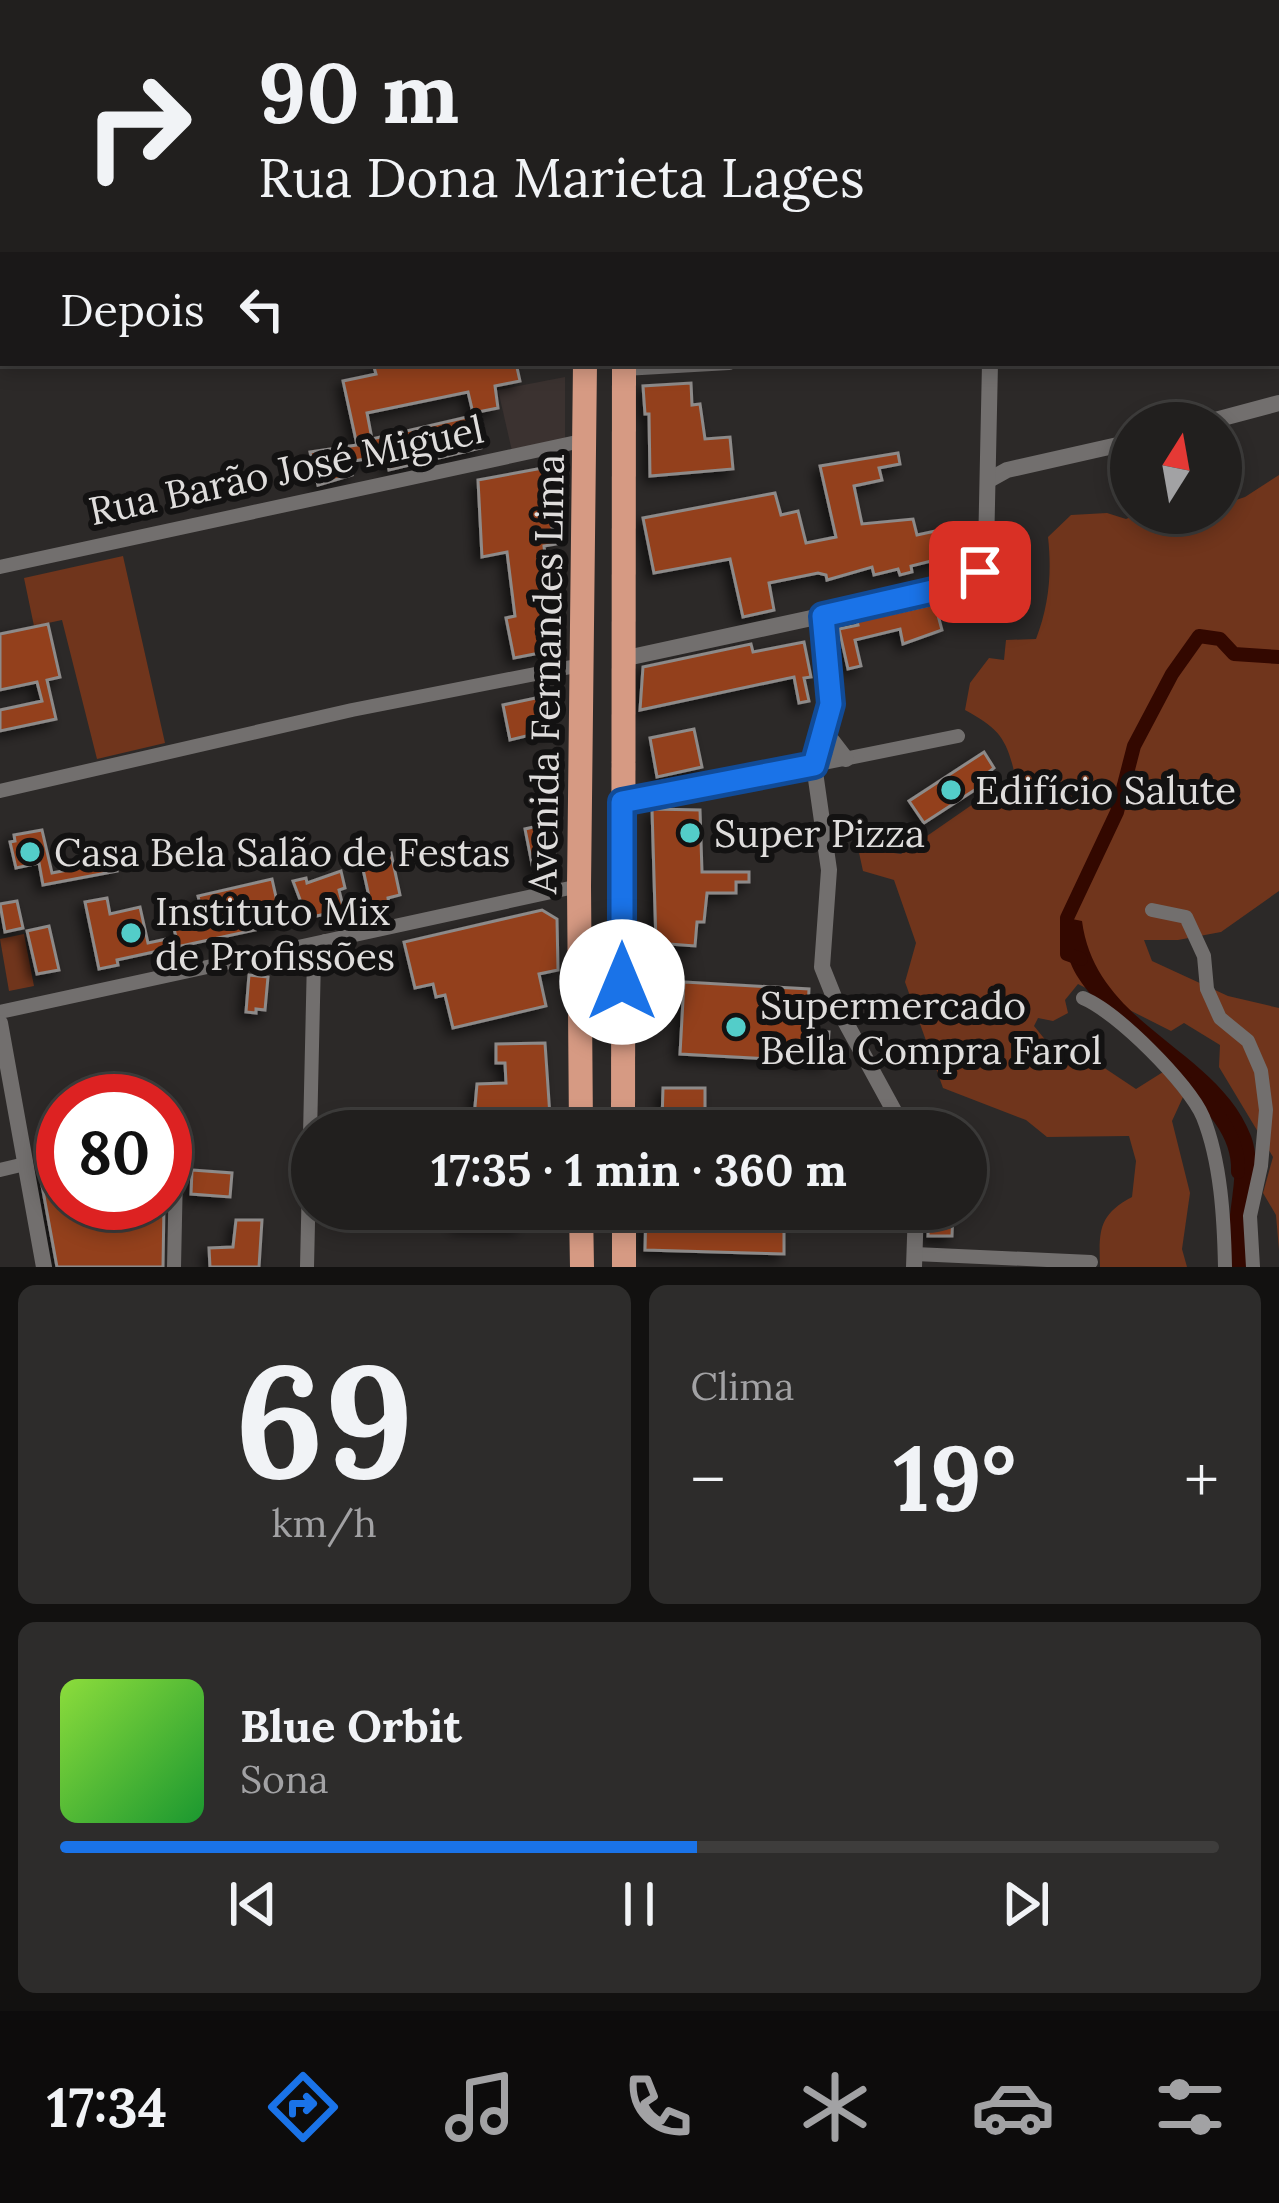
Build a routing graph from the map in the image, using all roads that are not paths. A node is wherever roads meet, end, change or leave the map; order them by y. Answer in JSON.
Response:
{"nodes":[{"id":1,"x":585,"y":366,"type":"edge"},
{"id":2,"x":624,"y":366,"type":"edge"},
{"id":3,"x":989,"y":366,"type":"edge"},
{"id":4,"x":1279,"y":404,"type":"edge"},
{"id":5,"x":1242,"y":413,"type":"edge"},
{"id":6,"x":586,"y":440,"type":"junction"},
{"id":7,"x":1110,"y":447,"type":"edge"},
{"id":8,"x":989,"y":471,"type":"junction"},
{"id":9,"x":0,"y":567,"type":"edge"},
{"id":10,"x":823,"y":616,"type":"junction"},
{"id":11,"x":622,"y":658,"type":"junction"},
{"id":12,"x":581,"y":665,"type":"junction"},
{"id":13,"x":826,"y":733,"type":"junction"},
{"id":14,"x":958,"y":736,"type":"dead end"},
{"id":15,"x":847,"y":759,"type":"junction"},
{"id":16,"x":814,"y":765,"type":"junction"},
{"id":17,"x":0,"y":791,"type":"edge"},
{"id":18,"x":622,"y":802,"type":"junction"},
{"id":19,"x":579,"y":886,"type":"junction"},
{"id":20,"x":1152,"y":910,"type":"dead end"},
{"id":21,"x":325,"y":941,"type":"junction"},
{"id":22,"x":297,"y":946,"type":"junction"},
{"id":23,"x":314,"y":958,"type":"junction"},
{"id":24,"x":1083,"y":998,"type":"dead end"},
{"id":25,"x":0,"y":1012,"type":"edge"},
{"id":26,"x":0,"y":1023,"type":"edge"},
{"id":27,"x":312,"y":1110,"type":"edge"},
{"id":28,"x":580,"y":1110,"type":"edge"},
{"id":29,"x":623,"y":1110,"type":"edge"},
{"id":30,"x":894,"y":1110,"type":"edge"},
{"id":31,"x":25,"y":1164,"type":"junction"},
{"id":32,"x":0,"y":1169,"type":"edge"},
{"id":33,"x":174,"y":1230,"type":"edge"},
{"id":34,"x":308,"y":1230,"type":"edge"},
{"id":35,"x":581,"y":1230,"type":"edge"},
{"id":36,"x":623,"y":1230,"type":"edge"},
{"id":37,"x":915,"y":1230,"type":"edge"},
{"id":38,"x":914,"y":1260,"type":"edge"},
{"id":39,"x":1091,"y":1262,"type":"dead end"},
{"id":40,"x":44,"y":1267,"type":"edge"},
{"id":41,"x":173,"y":1267,"type":"edge"},
{"id":42,"x":307,"y":1267,"type":"edge"},
{"id":43,"x":582,"y":1267,"type":"edge"},
{"id":44,"x":624,"y":1267,"type":"edge"},
{"id":45,"x":1225,"y":1267,"type":"edge"},
{"id":46,"x":1253,"y":1267,"type":"edge"}],
"edges":[{"from":1,"to":6,"type":"highway","name":"Avenida Fernandes Lima"},
{"from":2,"to":11,"type":"highway","name":"Avenida Fernandes Lima"},
{"from":3,"to":8,"type":"street"},
{"from":4,"to":5,"type":"street"},
{"from":6,"to":9,"type":"street","name":"Rua Barão José Miguel"},
{"from":6,"to":12,"type":"highway","name":"Avenida Fernandes Lima"},
{"from":7,"to":8,"type":"street"},
{"from":8,"to":10,"type":"street"},
{"from":10,"to":11,"type":"street"},
{"from":10,"to":13,"type":"street"},
{"from":11,"to":18,"type":"highway","name":"Avenida Fernandes Lima"},
{"from":12,"to":17,"type":"street"},
{"from":12,"to":19,"type":"highway","name":"Avenida Fernandes Lima"},
{"from":13,"to":15,"type":"street"},
{"from":13,"to":16,"type":"street"},
{"from":14,"to":15,"type":"street"},
{"from":15,"to":16,"type":"street"},
{"from":16,"to":18,"type":"street"},
{"from":16,"to":30,"type":"street"},
{"from":18,"to":29,"type":"highway","name":"Avenida Fernandes Lima"},
{"from":19,"to":21,"type":"street"},
{"from":19,"to":28,"type":"highway","name":"Avenida Fernandes Lima"},
{"from":20,"to":46,"type":"street"},
{"from":21,"to":22,"type":"street"},
{"from":21,"to":23,"type":"street"},
{"from":22,"to":23,"type":"street"},
{"from":22,"to":25,"type":"street"},
{"from":23,"to":27,"type":"street"},
{"from":24,"to":45,"type":"street"},
{"from":26,"to":31,"type":"street"},
{"from":31,"to":32,"type":"street"},
{"from":31,"to":40,"type":"street"},
{"from":33,"to":41,"type":"street"},
{"from":34,"to":42,"type":"street"},
{"from":35,"to":43,"type":"highway"},
{"from":36,"to":44,"type":"highway"},
{"from":37,"to":38,"type":"street"},
{"from":38,"to":39,"type":"street"}]}
